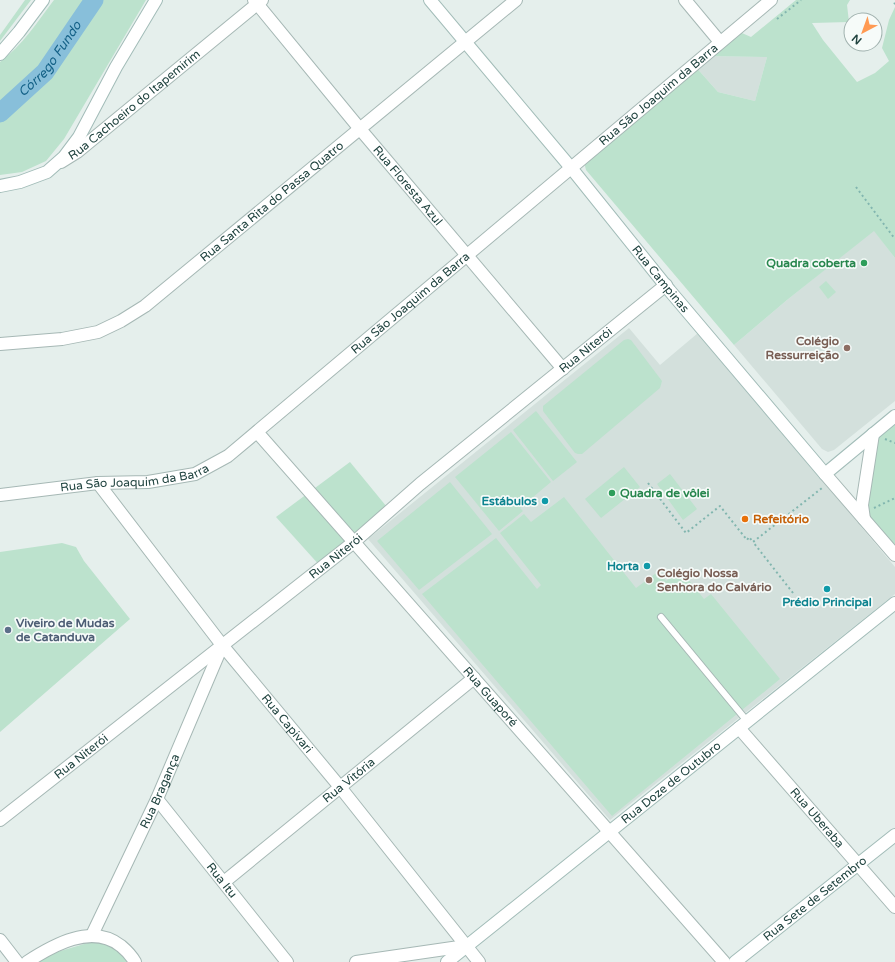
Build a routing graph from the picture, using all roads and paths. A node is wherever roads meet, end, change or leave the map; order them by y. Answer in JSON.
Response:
{"nodes":[{"id":1,"x":43,"y":0,"type":"edge"},
{"id":2,"x":156,"y":0,"type":"edge"},
{"id":3,"x":430,"y":0,"type":"edge"},
{"id":4,"x":516,"y":0,"type":"edge"},
{"id":5,"x":685,"y":0,"type":"edge"},
{"id":6,"x":771,"y":0,"type":"edge"},
{"id":7,"x":801,"y":0,"type":"edge"},
{"id":8,"x":258,"y":1,"type":"edge"},
{"id":9,"x":777,"y":19,"type":"dead end"},
{"id":10,"x":465,"y":42,"type":"junction"},
{"id":11,"x":720,"y":42,"type":"junction"},
{"id":12,"x":0,"y":54,"type":"edge"},
{"id":13,"x":360,"y":129,"type":"junction"},
{"id":14,"x":572,"y":169,"type":"junction"},
{"id":15,"x":47,"y":172,"type":"junction"},
{"id":16,"x":0,"y":186,"type":"edge"},
{"id":17,"x":856,"y":187,"type":"dead end"},
{"id":18,"x":895,"y":239,"type":"edge"},
{"id":19,"x":467,"y":255,"type":"junction"},
{"id":20,"x":666,"y":285,"type":"junction"},
{"id":21,"x":0,"y":344,"type":"edge"},
{"id":22,"x":563,"y":370,"type":"junction"},
{"id":23,"x":895,"y":416,"type":"edge"},
{"id":24,"x":257,"y":432,"type":"junction"},
{"id":25,"x":877,"y":435,"type":"junction"},
{"id":26,"x":895,"y":444,"type":"edge"},
{"id":27,"x":828,"y":478,"type":"junction"},
{"id":28,"x":98,"y":483,"type":"junction"},
{"id":29,"x":648,"y":483,"type":"dead end"},
{"id":30,"x":0,"y":495,"type":"edge"},
{"id":31,"x":895,"y":498,"type":"edge"},
{"id":32,"x":866,"y":515,"type":"junction"},
{"id":33,"x":354,"y":542,"type":"junction"},
{"id":34,"x":753,"y":542,"type":"junction"},
{"id":35,"x":895,"y":555,"type":"edge"},
{"id":36,"x":793,"y":593,"type":"dead end"},
{"id":37,"x":895,"y":603,"type":"edge"},
{"id":38,"x":661,"y":617,"type":"dead end"},
{"id":39,"x":222,"y":645,"type":"junction"},
{"id":40,"x":474,"y":678,"type":"junction"},
{"id":41,"x":743,"y":725,"type":"junction"},
{"id":42,"x":340,"y":787,"type":"junction"},
{"id":43,"x":157,"y":799,"type":"junction"},
{"id":44,"x":0,"y":820,"type":"edge"},
{"id":45,"x":609,"y":831,"type":"junction"},
{"id":46,"x":895,"y":834,"type":"edge"},
{"id":47,"x":858,"y":864,"type":"junction"},
{"id":48,"x":224,"y":882,"type":"junction"},
{"id":49,"x":895,"y":907,"type":"edge"},
{"id":50,"x":92,"y":935,"type":"junction"},
{"id":51,"x":0,"y":940,"type":"edge"},
{"id":52,"x":466,"y":946,"type":"junction"},
{"id":53,"x":17,"y":962,"type":"edge"},
{"id":54,"x":27,"y":962,"type":"edge"},
{"id":55,"x":135,"y":962,"type":"edge"},
{"id":56,"x":287,"y":962,"type":"edge"},
{"id":57,"x":356,"y":962,"type":"edge"},
{"id":58,"x":447,"y":962,"type":"edge"},
{"id":59,"x":479,"y":962,"type":"edge"},
{"id":60,"x":724,"y":962,"type":"edge"},
{"id":61,"x":735,"y":962,"type":"edge"}],
"edges":[{"from":1,"to":12,"type":"street"},
{"from":2,"to":15,"type":"street"},
{"from":3,"to":10,"type":"street","name":"Rua Campinas"},
{"from":4,"to":10,"type":"street","name":"Rua Santa Rita do Passa Quatro"},
{"from":5,"to":11,"type":"street"},
{"from":6,"to":11,"type":"street","name":"Rua São Joaquim da Barra"},
{"from":7,"to":9,"type":"path"},
{"from":8,"to":13,"type":"street","name":"Rua Floresta Azul"},
{"from":8,"to":15,"type":"street","name":"Rua Cachoeiro do Itapemirim"},
{"from":10,"to":13,"type":"street","name":"Rua Santa Rita do Passa Quatro"},
{"from":10,"to":14,"type":"street","name":"Rua Campinas"},
{"from":11,"to":14,"type":"street","name":"Rua São Joaquim da Barra"},
{"from":13,"to":19,"type":"street","name":"Rua Floresta Azul"},
{"from":13,"to":21,"type":"street","name":"Rua Santa Rita do Passa Quatro"},
{"from":14,"to":19,"type":"street","name":"Rua São Joaquim da Barra"},
{"from":14,"to":20,"type":"street","name":"Rua Campinas"},
{"from":15,"to":16,"type":"street","name":"Rua Cachoeiro do Itapemirim"},
{"from":17,"to":18,"type":"path"},
{"from":19,"to":22,"type":"street","name":"Rua Floresta Azul"},
{"from":19,"to":24,"type":"street","name":"Rua São Joaquim da Barra"},
{"from":20,"to":22,"type":"street","name":"Rua Niterói"},
{"from":20,"to":27,"type":"street","name":"Rua Campinas"},
{"from":22,"to":33,"type":"street","name":"Rua Niterói"},
{"from":23,"to":25,"type":"street"},
{"from":24,"to":28,"type":"street","name":"Rua São Joaquim da Barra"},
{"from":24,"to":33,"type":"street","name":"Rua Guaporé"},
{"from":25,"to":26,"type":"path"},
{"from":25,"to":27,"type":"street"},
{"from":25,"to":32,"type":"street"},
{"from":27,"to":32,"type":"street","name":"Rua Campinas"},
{"from":27,"to":34,"type":"path"},
{"from":28,"to":30,"type":"street","name":"Rua São Joaquim da Barra"},
{"from":28,"to":39,"type":"street","name":"Rua Capivari"},
{"from":29,"to":34,"type":"path"},
{"from":31,"to":32,"type":"path"},
{"from":32,"to":35,"type":"street","name":"Rua Campinas"},
{"from":33,"to":39,"type":"street","name":"Rua Niterói"},
{"from":33,"to":40,"type":"street","name":"Rua Guaporé"},
{"from":34,"to":36,"type":"path"},
{"from":37,"to":41,"type":"street","name":"Rua Doze de Outubro"},
{"from":38,"to":41,"type":"lane"},
{"from":39,"to":42,"type":"street","name":"Rua Capivari"},
{"from":39,"to":43,"type":"street","name":"Rua Bragança"},
{"from":39,"to":44,"type":"street","name":"Rua Niterói"},
{"from":40,"to":42,"type":"street","name":"Rua Vitória"},
{"from":40,"to":45,"type":"street","name":"Rua Guaporé"},
{"from":41,"to":45,"type":"street","name":"Rua Doze de Outubro"},
{"from":41,"to":47,"type":"street","name":"Rua Uberaba"},
{"from":42,"to":48,"type":"street","name":"Rua Vitória"},
{"from":42,"to":52,"type":"street","name":"Rua Capivari"},
{"from":43,"to":48,"type":"street","name":"Rua Itu"},
{"from":43,"to":50,"type":"street","name":"Rua Bragança"},
{"from":45,"to":52,"type":"street","name":"Rua Doze de Outubro"},
{"from":45,"to":60,"type":"street","name":"Rua Guaporé"},
{"from":46,"to":47,"type":"street","name":"Rua Sete de Setembro"},
{"from":47,"to":49,"type":"street","name":"Rua Uberaba"},
{"from":47,"to":61,"type":"street","name":"Rua Sete de Setembro"},
{"from":48,"to":56,"type":"street","name":"Rua Itu"},
{"from":50,"to":54,"type":"street"},
{"from":50,"to":55,"type":"street"},
{"from":51,"to":53,"type":"street"},
{"from":52,"to":57,"type":"street"},
{"from":52,"to":58,"type":"street","name":"Rua Doze de Outubro"},
{"from":52,"to":59,"type":"street","name":"Rua Capivari"}]}
